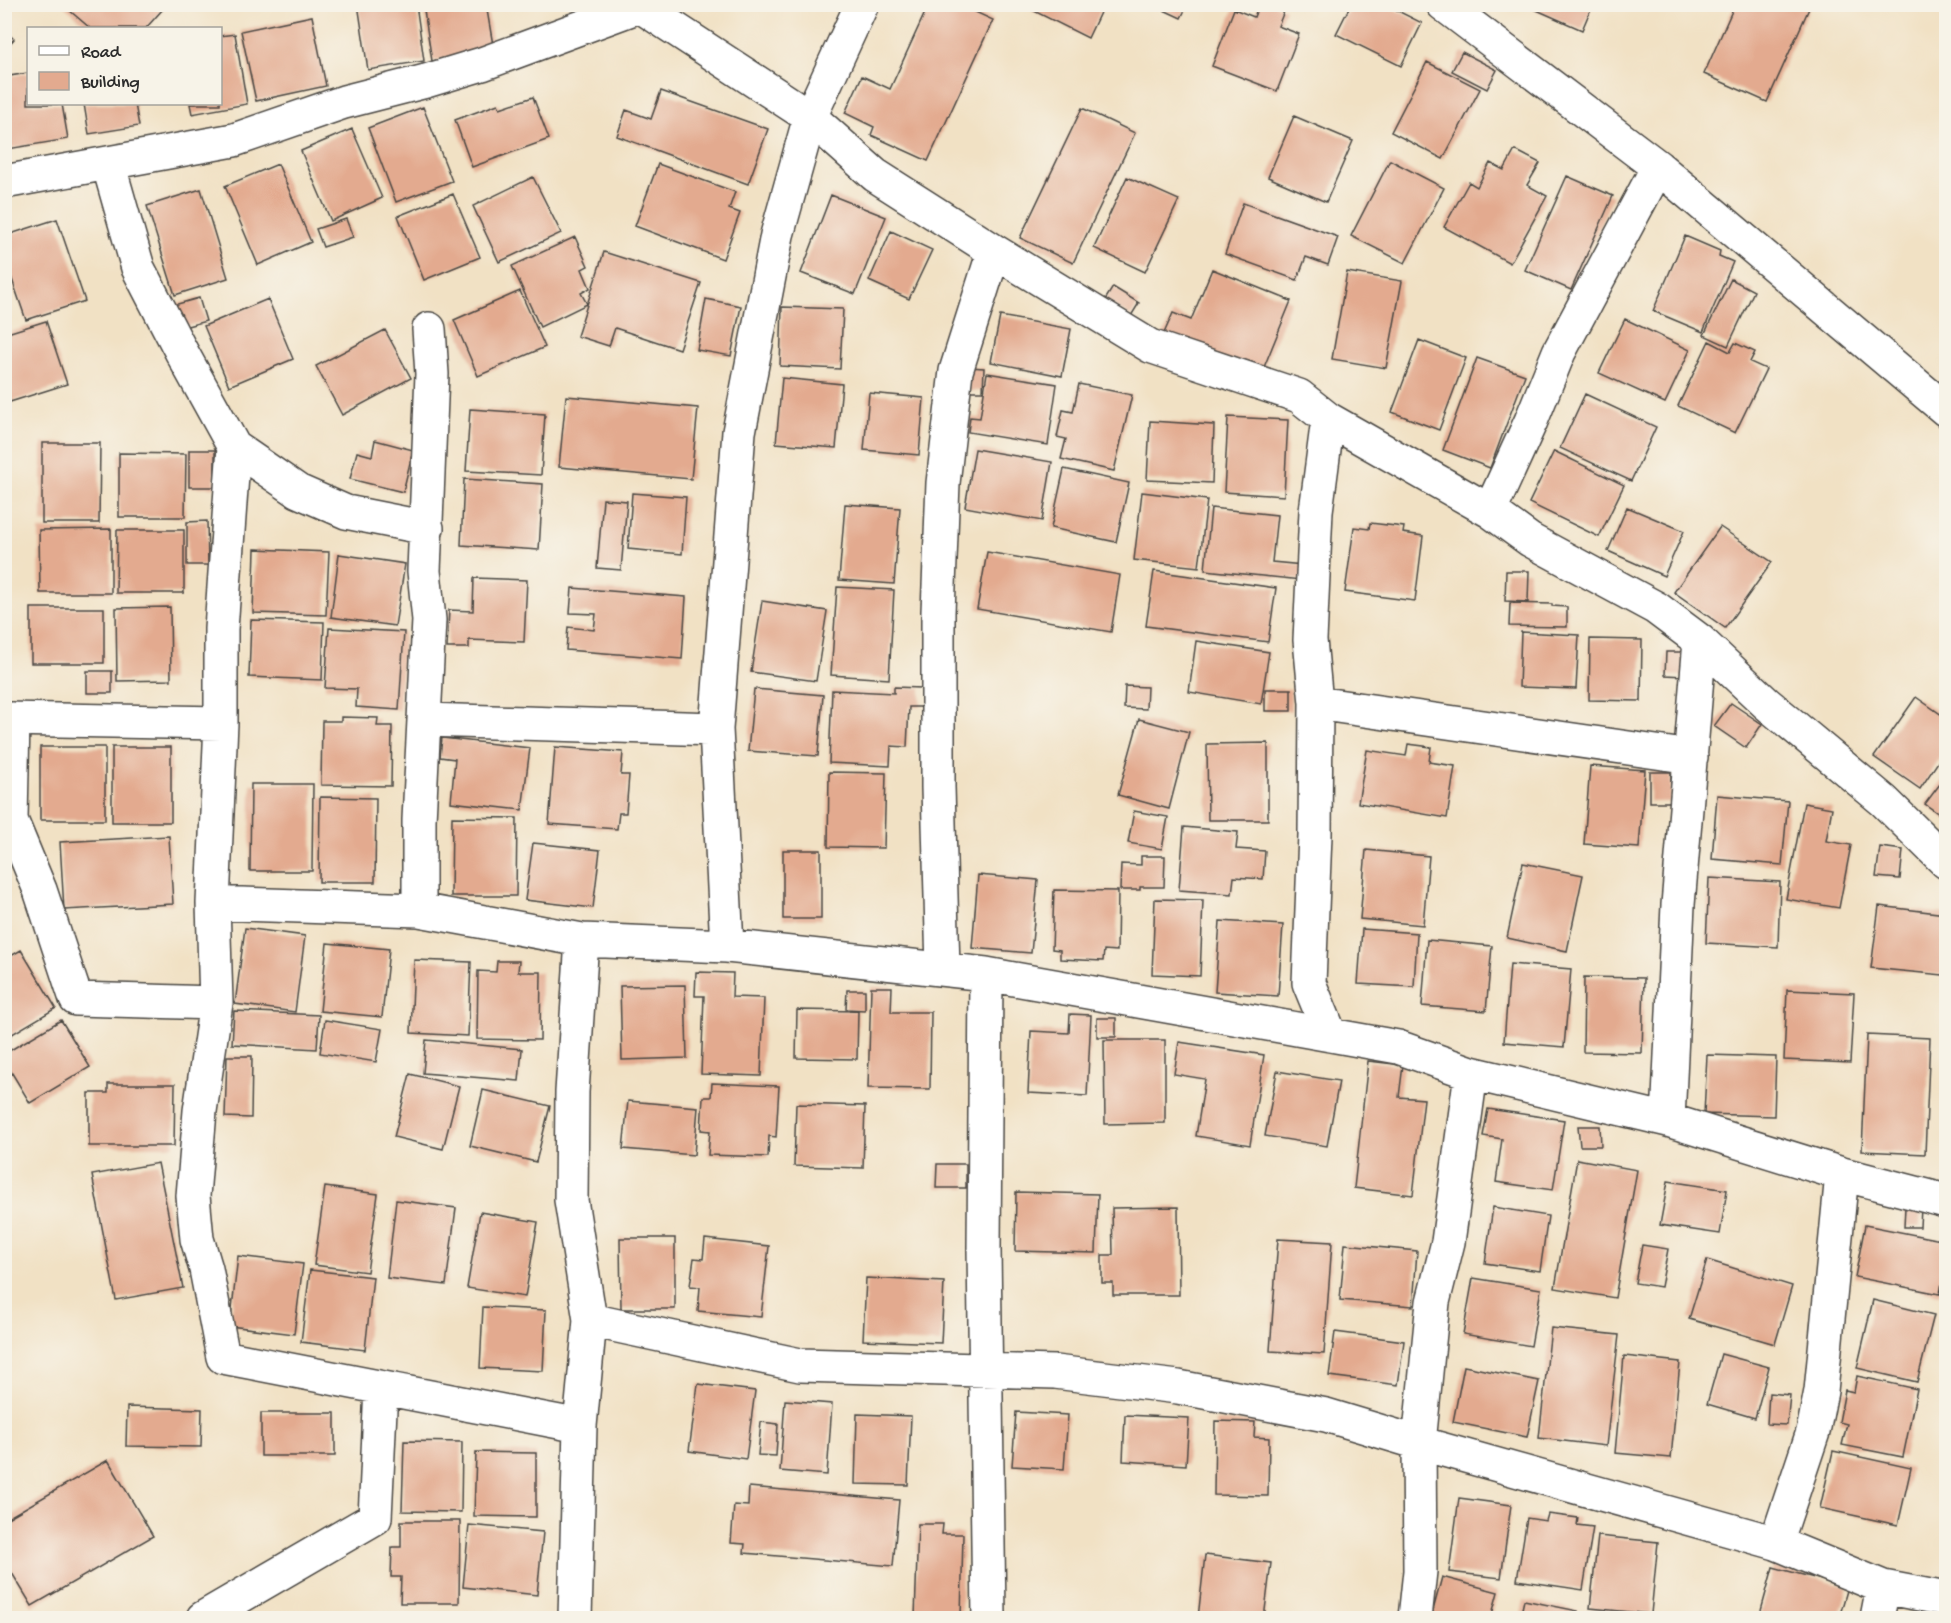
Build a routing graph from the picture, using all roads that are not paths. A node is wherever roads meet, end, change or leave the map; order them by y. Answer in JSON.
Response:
{"nodes":[{"id":1,"x":862,"y":4,"type":"edge"},
{"id":2,"x":1443,"y":4,"type":"edge"},
{"id":3,"x":638,"y":5,"type":"edge"},
{"id":4,"x":810,"y":117,"type":"junction"},
{"id":5,"x":108,"y":163,"type":"junction"},
{"id":6,"x":1658,"y":167,"type":"junction"},
{"id":7,"x":4,"y":182,"type":"edge"},
{"id":8,"x":994,"y":251,"type":"junction"},
{"id":9,"x":429,"y":329,"type":"dead end"},
{"id":10,"x":1947,"y":410,"type":"edge"},
{"id":11,"x":1328,"y":419,"type":"junction"},
{"id":12,"x":234,"y":447,"type":"junction"},
{"id":13,"x":1490,"y":511,"type":"junction"},
{"id":14,"x":427,"y":528,"type":"junction"},
{"id":15,"x":1700,"y":641,"type":"junction"},
{"id":16,"x":1316,"y":702,"type":"junction"},
{"id":17,"x":9,"y":719,"type":"edge"},
{"id":18,"x":424,"y":720,"type":"junction"},
{"id":19,"x":221,"y":723,"type":"junction"},
{"id":20,"x":716,"y":729,"type":"junction"},
{"id":21,"x":1691,"y":757,"type":"junction"},
{"id":22,"x":8,"y":822,"type":"edge"},
{"id":23,"x":1947,"y":862,"type":"edge"},
{"id":24,"x":213,"y":903,"type":"junction"},
{"id":25,"x":419,"y":910,"type":"junction"},
{"id":26,"x":582,"y":940,"type":"junction"},
{"id":27,"x":727,"y":946,"type":"junction"},
{"id":28,"x":943,"y":969,"type":"junction"},
{"id":29,"x":986,"y":974,"type":"junction"},
{"id":30,"x":216,"y":1004,"type":"junction"},
{"id":31,"x":1330,"y":1034,"type":"junction"},
{"id":32,"x":1472,"y":1072,"type":"junction"},
{"id":33,"x":1668,"y":1120,"type":"junction"},
{"id":34,"x":1842,"y":1174,"type":"junction"},
{"id":35,"x":1947,"y":1200,"type":"edge"},
{"id":36,"x":590,"y":1320,"type":"junction"},
{"id":37,"x":986,"y":1370,"type":"junction"},
{"id":38,"x":381,"y":1388,"type":"junction"},
{"id":39,"x":580,"y":1426,"type":"junction"},
{"id":40,"x":1419,"y":1443,"type":"junction"},
{"id":41,"x":1776,"y":1543,"type":"junction"},
{"id":42,"x":1883,"y":1587,"type":"junction"},
{"id":43,"x":1947,"y":1599,"type":"edge"},
{"id":44,"x":203,"y":1618,"type":"edge"},
{"id":45,"x":575,"y":1618,"type":"edge"},
{"id":46,"x":989,"y":1618,"type":"edge"},
{"id":47,"x":1415,"y":1618,"type":"edge"},
{"id":48,"x":1877,"y":1618,"type":"edge"}],
"edges":[{"from":1,"to":4,"type":"street"},
{"from":2,"to":6,"type":"street"},
{"from":3,"to":4,"type":"street"},
{"from":3,"to":5,"type":"street"},
{"from":4,"to":8,"type":"street"},
{"from":4,"to":20,"type":"street"},
{"from":5,"to":7,"type":"street"},
{"from":5,"to":12,"type":"street"},
{"from":6,"to":10,"type":"street"},
{"from":6,"to":13,"type":"street"},
{"from":8,"to":11,"type":"street"},
{"from":8,"to":28,"type":"street"},
{"from":9,"to":14,"type":"street"},
{"from":11,"to":13,"type":"street"},
{"from":11,"to":16,"type":"street"},
{"from":12,"to":14,"type":"street"},
{"from":12,"to":19,"type":"street"},
{"from":13,"to":15,"type":"street"},
{"from":14,"to":18,"type":"street"},
{"from":15,"to":21,"type":"street"},
{"from":15,"to":23,"type":"street"},
{"from":16,"to":21,"type":"street"},
{"from":16,"to":31,"type":"street"},
{"from":17,"to":19,"type":"street"},
{"from":17,"to":22,"type":"street"},
{"from":18,"to":20,"type":"street"},
{"from":18,"to":25,"type":"street"},
{"from":19,"to":24,"type":"street"},
{"from":20,"to":27,"type":"street"},
{"from":21,"to":33,"type":"street"},
{"from":22,"to":30,"type":"street"},
{"from":24,"to":25,"type":"street"},
{"from":24,"to":30,"type":"street"},
{"from":25,"to":26,"type":"street"},
{"from":26,"to":27,"type":"street"},
{"from":26,"to":36,"type":"street"},
{"from":27,"to":28,"type":"street"},
{"from":28,"to":29,"type":"street"},
{"from":29,"to":31,"type":"street"},
{"from":29,"to":37,"type":"street"},
{"from":30,"to":38,"type":"street"},
{"from":31,"to":32,"type":"street"},
{"from":32,"to":33,"type":"street"},
{"from":32,"to":40,"type":"street"},
{"from":33,"to":34,"type":"street"},
{"from":34,"to":35,"type":"street"},
{"from":34,"to":41,"type":"street"},
{"from":36,"to":37,"type":"street"},
{"from":36,"to":39,"type":"street"},
{"from":37,"to":40,"type":"street"},
{"from":37,"to":46,"type":"street"},
{"from":38,"to":39,"type":"street"},
{"from":38,"to":44,"type":"street"},
{"from":39,"to":45,"type":"street"},
{"from":40,"to":41,"type":"street"},
{"from":40,"to":47,"type":"street"},
{"from":41,"to":42,"type":"street"},
{"from":42,"to":43,"type":"street"},
{"from":42,"to":48,"type":"street"}]}
